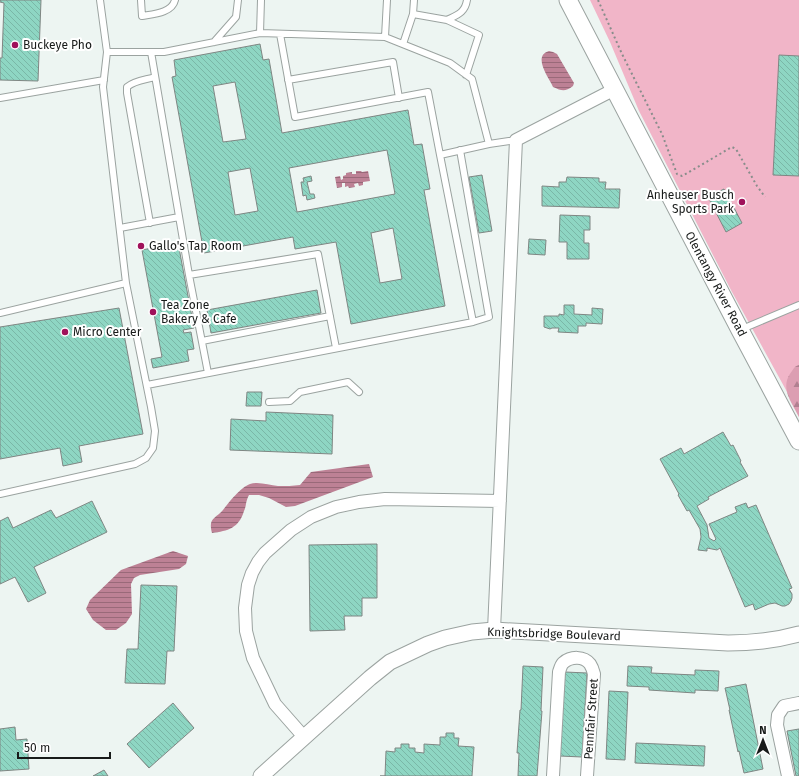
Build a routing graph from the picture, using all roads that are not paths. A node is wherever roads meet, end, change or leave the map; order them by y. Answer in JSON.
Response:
{"nodes":[{"id":1,"x":100,"y":0,"type":"edge"},
{"id":2,"x":141,"y":0,"type":"edge"},
{"id":3,"x":175,"y":0,"type":"edge"},
{"id":4,"x":238,"y":0,"type":"edge"},
{"id":5,"x":261,"y":0,"type":"edge"},
{"id":6,"x":387,"y":0,"type":"edge"},
{"id":7,"x":414,"y":0,"type":"edge"},
{"id":8,"x":467,"y":0,"type":"edge"},
{"id":9,"x":568,"y":0,"type":"edge"},
{"id":10,"x":413,"y":14,"type":"junction"},
{"id":11,"x":446,"y":20,"type":"junction"},
{"id":12,"x":260,"y":33,"type":"junction"},
{"id":13,"x":280,"y":34,"type":"junction"},
{"id":14,"x":386,"y":37,"type":"junction"},
{"id":15,"x":214,"y":42,"type":"junction"},
{"id":16,"x":403,"y":44,"type":"junction"},
{"id":17,"x":107,"y":52,"type":"junction"},
{"id":18,"x":150,"y":52,"type":"junction"},
{"id":19,"x":466,"y":75,"type":"junction"},
{"id":20,"x":155,"y":78,"type":"junction"},
{"id":21,"x":104,"y":80,"type":"junction"},
{"id":22,"x":288,"y":80,"type":"junction"},
{"id":23,"x":615,"y":89,"type":"junction"},
{"id":24,"x":0,"y":98,"type":"edge"},
{"id":25,"x":399,"y":98,"type":"junction"},
{"id":26,"x":516,"y":140,"type":"junction"},
{"id":27,"x":489,"y":144,"type":"junction"},
{"id":28,"x":460,"y":150,"type":"junction"},
{"id":29,"x":440,"y":155,"type":"junction"},
{"id":30,"x":179,"y":217,"type":"junction"},
{"id":31,"x":150,"y":222,"type":"junction"},
{"id":32,"x":120,"y":228,"type":"junction"},
{"id":33,"x":189,"y":275,"type":"junction"},
{"id":34,"x":126,"y":283,"type":"junction"},
{"id":35,"x":799,"y":305,"type":"edge"},
{"id":36,"x":0,"y":313,"type":"edge"},
{"id":37,"x":330,"y":316,"type":"junction"},
{"id":38,"x":473,"y":322,"type":"junction"},
{"id":39,"x":740,"y":330,"type":"junction"},
{"id":40,"x":202,"y":341,"type":"junction"},
{"id":41,"x":336,"y":348,"type":"junction"},
{"id":42,"x":208,"y":373,"type":"junction"},
{"id":43,"x":147,"y":385,"type":"junction"},
{"id":44,"x":359,"y":392,"type":"dead end"},
{"id":45,"x":268,"y":402,"type":"dead end"},
{"id":46,"x":799,"y":440,"type":"edge"},
{"id":47,"x":0,"y":494,"type":"edge"},
{"id":48,"x":500,"y":500,"type":"junction"},
{"id":49,"x":494,"y":630,"type":"junction"},
{"id":50,"x":799,"y":634,"type":"edge"},
{"id":51,"x":799,"y":703,"type":"edge"},
{"id":52,"x":304,"y":737,"type":"junction"},
{"id":53,"x":261,"y":776,"type":"edge"},
{"id":54,"x":553,"y":776,"type":"edge"},
{"id":55,"x":587,"y":776,"type":"edge"},
{"id":56,"x":788,"y":776,"type":"edge"}],
"edges":[{"from":1,"to":17,"type":"lane"},
{"from":2,"to":3,"type":"lane"},
{"from":4,"to":15,"type":"lane"},
{"from":5,"to":12,"type":"lane"},
{"from":6,"to":14,"type":"lane"},
{"from":7,"to":10,"type":"lane"},
{"from":8,"to":11,"type":"lane"},
{"from":9,"to":23,"type":"main road","name":"Olentangy River Road"},
{"from":10,"to":11,"type":"lane"},
{"from":10,"to":16,"type":"lane"},
{"from":11,"to":19,"type":"lane"},
{"from":12,"to":13,"type":"lane"},
{"from":12,"to":15,"type":"lane"},
{"from":13,"to":14,"type":"lane"},
{"from":13,"to":22,"type":"lane"},
{"from":14,"to":16,"type":"lane"},
{"from":15,"to":18,"type":"lane"},
{"from":16,"to":19,"type":"lane"},
{"from":17,"to":18,"type":"lane"},
{"from":17,"to":21,"type":"lane"},
{"from":18,"to":20,"type":"lane"},
{"from":19,"to":27,"type":"lane"},
{"from":20,"to":30,"type":"lane"},
{"from":20,"to":31,"type":"lane"},
{"from":21,"to":24,"type":"lane"},
{"from":21,"to":32,"type":"lane"},
{"from":22,"to":25,"type":"lane"},
{"from":22,"to":25,"type":"lane"},
{"from":23,"to":26,"type":"street"},
{"from":23,"to":39,"type":"main road","name":"Olentangy River Road"},
{"from":25,"to":29,"type":"lane"},
{"from":26,"to":27,"type":"lane"},
{"from":26,"to":48,"type":"street"},
{"from":27,"to":28,"type":"lane"},
{"from":28,"to":29,"type":"lane"},
{"from":28,"to":38,"type":"lane"},
{"from":29,"to":38,"type":"lane"},
{"from":30,"to":31,"type":"lane"},
{"from":30,"to":33,"type":"lane"},
{"from":31,"to":32,"type":"lane"},
{"from":32,"to":34,"type":"lane"},
{"from":33,"to":37,"type":"lane"},
{"from":33,"to":40,"type":"lane"},
{"from":34,"to":36,"type":"lane"},
{"from":34,"to":43,"type":"lane"},
{"from":35,"to":39,"type":"lane"},
{"from":37,"to":40,"type":"lane"},
{"from":37,"to":41,"type":"lane"},
{"from":38,"to":41,"type":"lane"},
{"from":39,"to":46,"type":"main road","name":"Olentangy River Road"},
{"from":40,"to":42,"type":"lane"},
{"from":41,"to":42,"type":"lane"},
{"from":42,"to":43,"type":"lane"},
{"from":43,"to":47,"type":"lane"},
{"from":44,"to":45,"type":"lane"},
{"from":48,"to":49,"type":"street"},
{"from":48,"to":52,"type":"street"},
{"from":49,"to":50,"type":"street","name":"Knightsbridge Boulevard"},
{"from":49,"to":52,"type":"street","name":"Knightsbridge Boulevard"},
{"from":51,"to":56,"type":"street"},
{"from":52,"to":53,"type":"street","name":"Knightsbridge Boulevard"},
{"from":54,"to":55,"type":"street","name":"Pennfair Street"}]}
